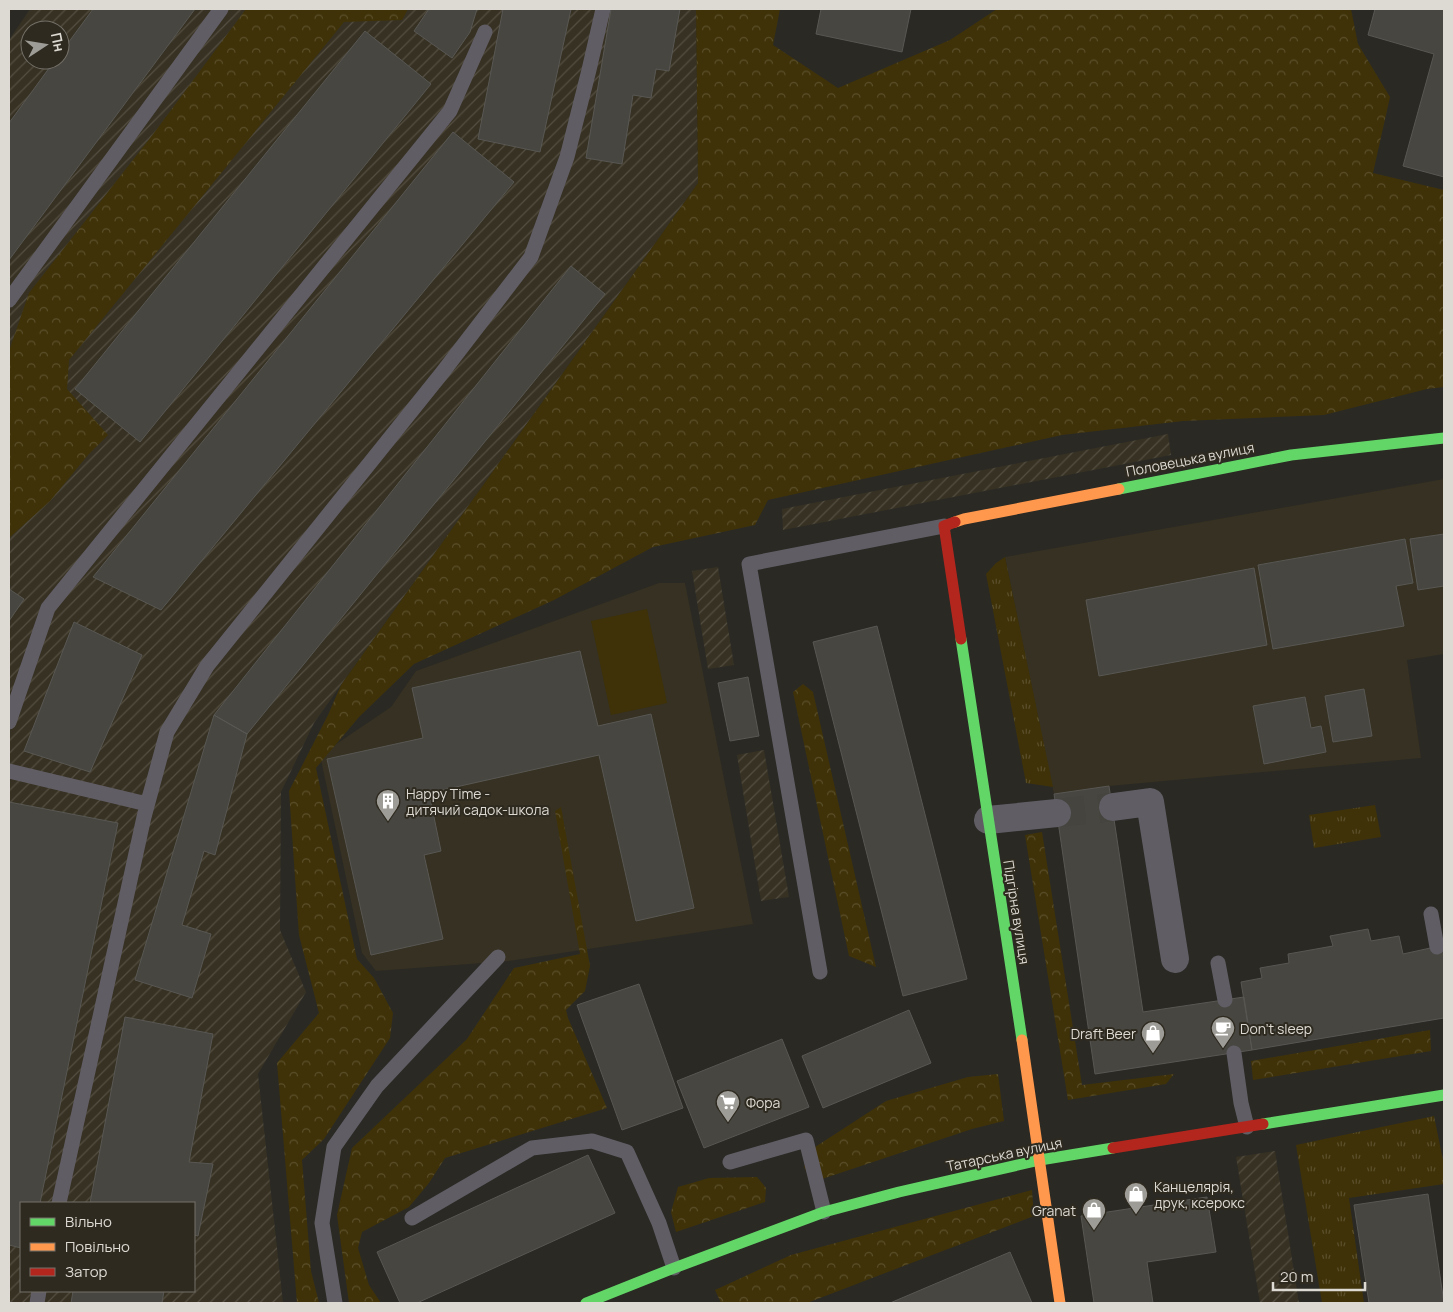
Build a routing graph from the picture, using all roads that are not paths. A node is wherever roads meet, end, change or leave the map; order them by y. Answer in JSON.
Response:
{"nodes":[{"id":1,"x":220,"y":9,"type":"edge"},
{"id":2,"x":603,"y":9,"type":"edge"},
{"id":3,"x":485,"y":32,"type":"dead end"},
{"id":4,"x":9,"y":300,"type":"edge"},
{"id":5,"x":1444,"y":438,"type":"edge"},
{"id":6,"x":944,"y":526,"type":"junction"},
{"id":7,"x":9,"y":722,"type":"edge"},
{"id":8,"x":9,"y":771,"type":"edge"},
{"id":9,"x":147,"y":804,"type":"junction"},
{"id":10,"x":1113,"y":807,"type":"tunnel mouth"},
{"id":11,"x":1056,"y":813,"type":"tunnel mouth"},
{"id":12,"x":988,"y":820,"type":"junction"},
{"id":13,"x":1431,"y":914,"type":"dead end"},
{"id":14,"x":1437,"y":947,"type":"dead end"},
{"id":15,"x":498,"y":957,"type":"dead end"},
{"id":16,"x":1175,"y":959,"type":"dead end"},
{"id":17,"x":1218,"y":963,"type":"dead end"},
{"id":18,"x":820,"y":972,"type":"dead end"},
{"id":19,"x":1224,"y":1000,"type":"dead end"},
{"id":20,"x":1234,"y":1053,"type":"dead end"},
{"id":21,"x":1444,"y":1095,"type":"edge"},
{"id":22,"x":1247,"y":1127,"type":"junction"},
{"id":23,"x":1040,"y":1160,"type":"junction"},
{"id":24,"x":730,"y":1162,"type":"dead end"},
{"id":25,"x":59,"y":1202,"type":"edge"},
{"id":26,"x":824,"y":1212,"type":"junction"},
{"id":27,"x":412,"y":1218,"type":"dead end"},
{"id":28,"x":674,"y":1268,"type":"junction"},
{"id":29,"x":335,"y":1303,"type":"edge"},
{"id":30,"x":586,"y":1303,"type":"edge"},
{"id":31,"x":1060,"y":1303,"type":"edge"}],
"edges":[{"from":1,"to":4,"type":"lane"},
{"from":2,"to":9,"type":"lane"},
{"from":3,"to":7,"type":"lane"},
{"from":5,"to":6,"type":"street","name":"Половецька вулиця"},
{"from":6,"to":12,"type":"street","name":"Підгірна вулиця"},
{"from":6,"to":18,"type":"lane"},
{"from":8,"to":9,"type":"lane"},
{"from":9,"to":25,"type":"lane"},
{"from":10,"to":16,"type":"street"},
{"from":11,"to":12,"type":"street"},
{"from":12,"to":23,"type":"street","name":"Підгірна вулиця"},
{"from":13,"to":14,"type":"lane"},
{"from":15,"to":29,"type":"lane"},
{"from":17,"to":19,"type":"lane"},
{"from":20,"to":22,"type":"lane"},
{"from":21,"to":22,"type":"street","name":"Татарська вулиця"},
{"from":22,"to":23,"type":"street","name":"Татарська вулиця"},
{"from":23,"to":26,"type":"street","name":"Татарська вулиця"},
{"from":23,"to":31,"type":"street","name":"Підгірна вулиця"},
{"from":24,"to":26,"type":"lane"},
{"from":26,"to":28,"type":"street","name":"Татарська вулиця"},
{"from":27,"to":28,"type":"lane"},
{"from":28,"to":30,"type":"street","name":"Татарська вулиця"}]}
